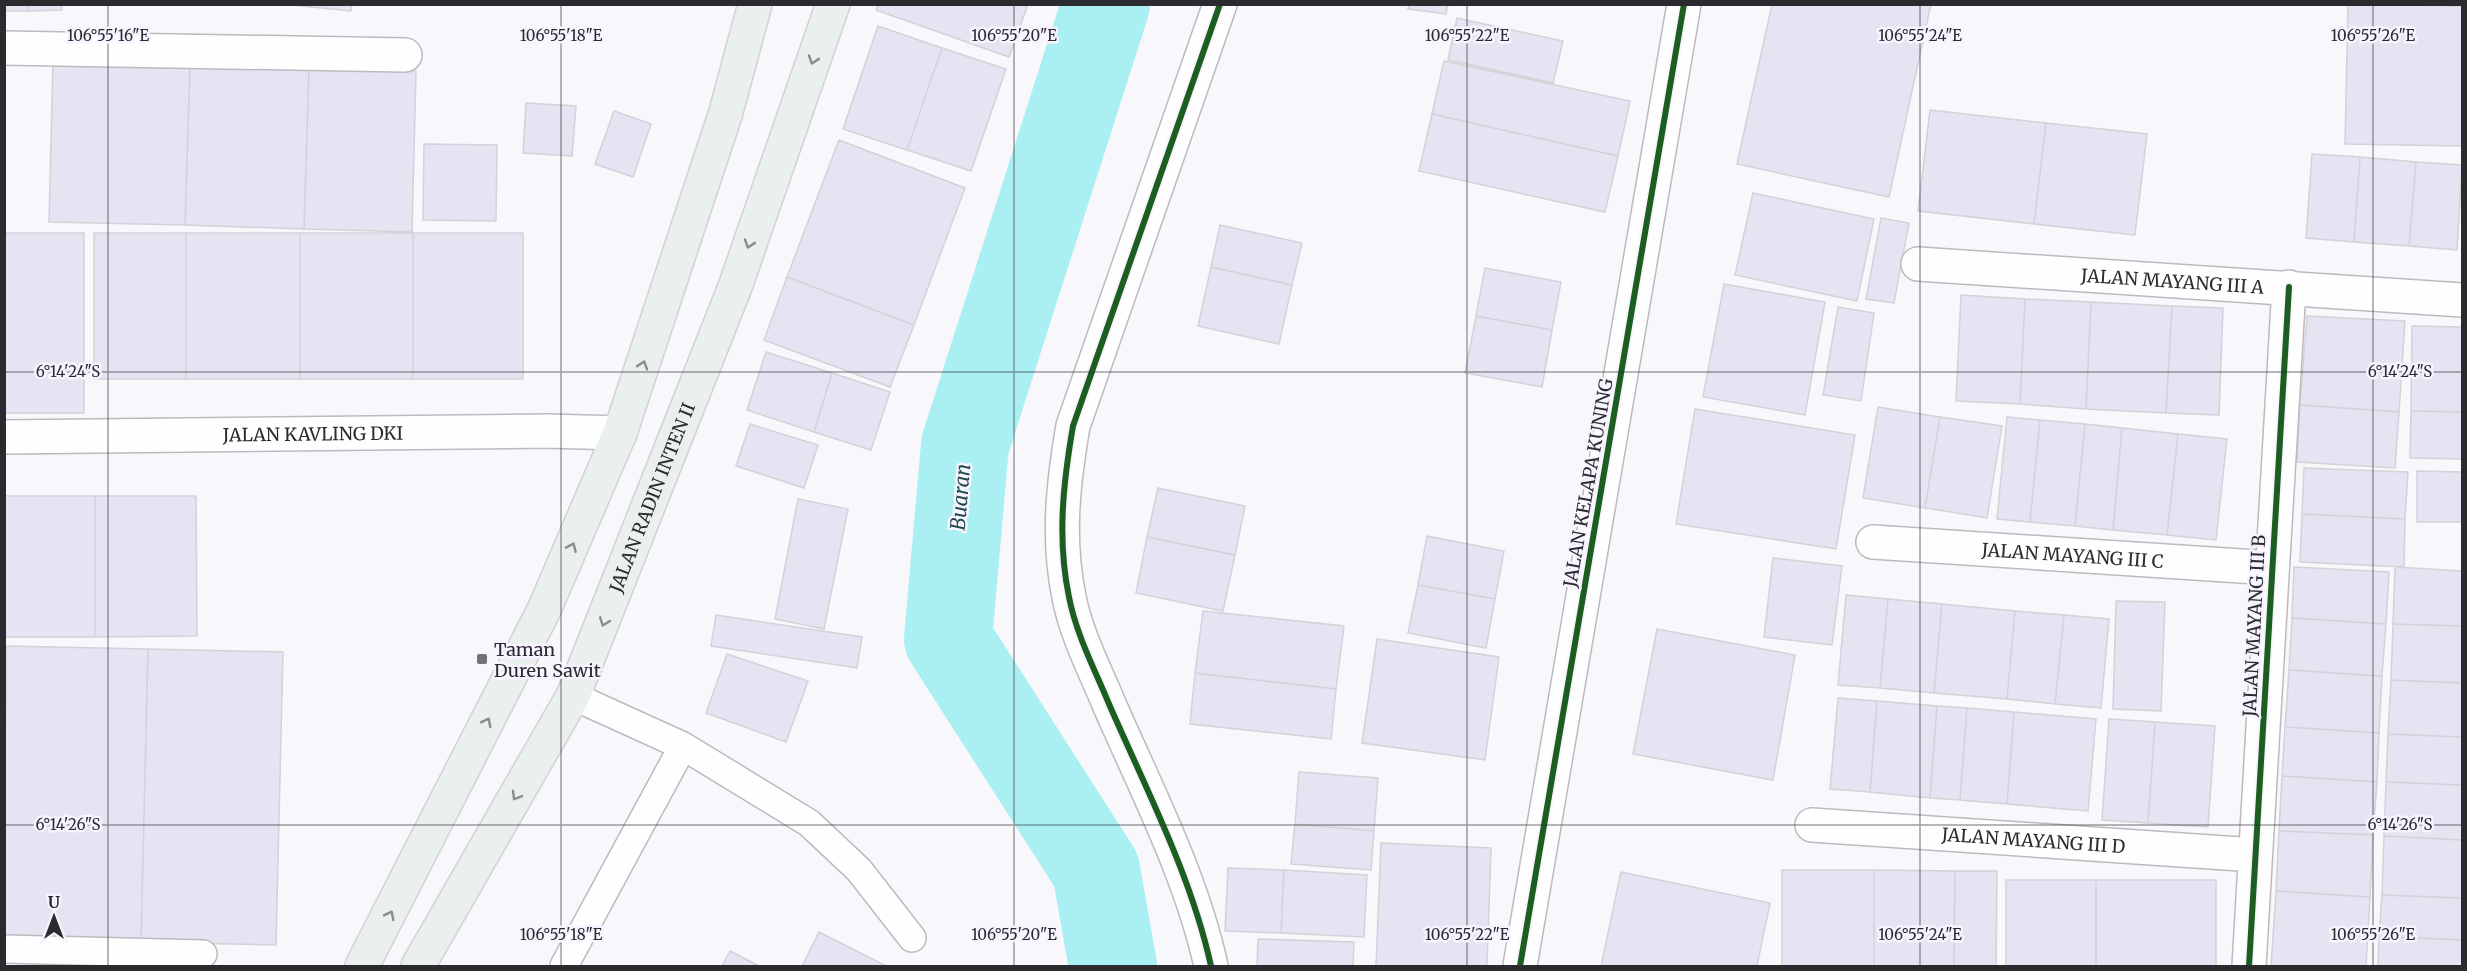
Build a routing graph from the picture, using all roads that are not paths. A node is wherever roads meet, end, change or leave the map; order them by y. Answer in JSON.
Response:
{"nodes":[{"id":1,"x":755,"y":4,"type":"edge"},
{"id":2,"x":832,"y":4,"type":"edge"},
{"id":3,"x":1220,"y":4,"type":"edge"},
{"id":4,"x":1684,"y":4,"type":"edge"},
{"id":5,"x":4,"y":48,"type":"edge"},
{"id":6,"x":405,"y":55,"type":"dead end"},
{"id":7,"x":1918,"y":264,"type":"dead end"},
{"id":8,"x":2289,"y":287,"type":"junction"},
{"id":9,"x":2463,"y":300,"type":"edge"},
{"id":10,"x":620,"y":433,"type":"junction"},
{"id":11,"x":4,"y":437,"type":"edge"},
{"id":12,"x":1873,"y":542,"type":"dead end"},
{"id":13,"x":2272,"y":568,"type":"junction"},
{"id":14,"x":573,"y":696,"type":"junction"},
{"id":15,"x":683,"y":746,"type":"junction"},
{"id":16,"x":1812,"y":825,"type":"dead end"},
{"id":17,"x":2255,"y":855,"type":"junction"},
{"id":18,"x":912,"y":938,"type":"dead end"},
{"id":19,"x":4,"y":949,"type":"edge"},
{"id":20,"x":203,"y":954,"type":"dead end"},
{"id":21,"x":362,"y":966,"type":"edge"},
{"id":22,"x":418,"y":966,"type":"edge"},
{"id":23,"x":564,"y":966,"type":"edge"},
{"id":24,"x":1211,"y":966,"type":"edge"},
{"id":25,"x":1520,"y":966,"type":"edge"},
{"id":26,"x":2249,"y":966,"type":"edge"}],
"edges":[{"from":10,"to":1,"type":"main road","one_way":true},
{"from":2,"to":14,"type":"main road","name":"JALAN RADIN INTEN II","one_way":true},
{"from":3,"to":24,"type":"street"},
{"from":4,"to":25,"type":"street","name":"JALAN KELAPA KUNING"},
{"from":5,"to":6,"type":"street"},
{"from":7,"to":8,"type":"street","name":"JALAN MAYANG III A"},
{"from":8,"to":9,"type":"street","name":"JALAN MAYANG III A"},
{"from":8,"to":13,"type":"street","name":"JALAN MAYANG III B"},
{"from":10,"to":11,"type":"street","name":"JALAN KAVLING DKI"},
{"from":21,"to":10,"type":"main road","one_way":true},
{"from":12,"to":13,"type":"street","name":"JALAN MAYANG III C"},
{"from":13,"to":17,"type":"street","name":"JALAN MAYANG III B"},
{"from":14,"to":15,"type":"lane"},
{"from":14,"to":22,"type":"main road","name":"JALAN RADIN INTEN II","one_way":true},
{"from":15,"to":18,"type":"lane"},
{"from":15,"to":23,"type":"lane"},
{"from":16,"to":17,"type":"street","name":"JALAN MAYANG III D"},
{"from":17,"to":26,"type":"street","name":"JALAN MAYANG III B"},
{"from":19,"to":20,"type":"lane"}]}
